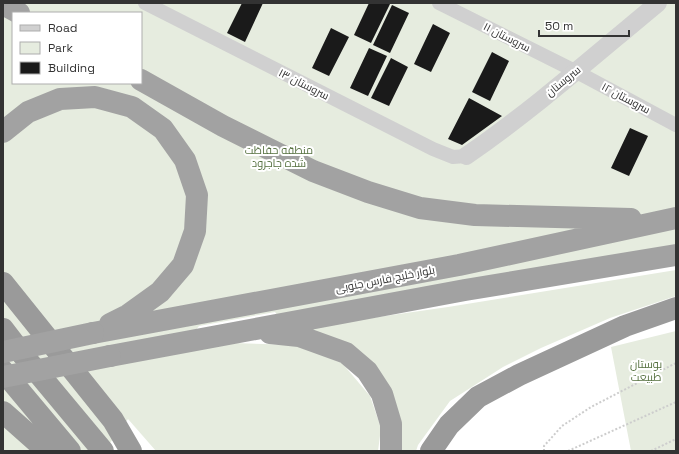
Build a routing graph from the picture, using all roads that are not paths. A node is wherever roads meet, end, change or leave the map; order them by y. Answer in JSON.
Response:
{"nodes":[{"id":1,"x":145,"y":3,"type":"edge"},
{"id":2,"x":439,"y":3,"type":"edge"},
{"id":3,"x":658,"y":3,"type":"edge"},
{"id":4,"x":3,"y":4,"type":"edge"},
{"id":5,"x":17,"y":12,"type":"edge"},
{"id":6,"x":576,"y":72,"type":"junction"},
{"id":7,"x":142,"y":81,"type":"edge"},
{"id":8,"x":676,"y":125,"type":"edge"},
{"id":9,"x":3,"y":132,"type":"edge"},
{"id":10,"x":466,"y":156,"type":"joint"},
{"id":11,"x":671,"y":219,"type":"edge"},
{"id":12,"x":676,"y":255,"type":"edge"},
{"id":13,"x":3,"y":270,"type":"edge"},
{"id":14,"x":3,"y":283,"type":"edge"},
{"id":15,"x":676,"y":308,"type":"edge"},
{"id":16,"x":24,"y":310,"type":"junction"},
{"id":17,"x":3,"y":329,"type":"edge"},
{"id":18,"x":249,"y":330,"type":"junction"},
{"id":19,"x":93,"y":333,"type":"junction"},
{"id":20,"x":3,"y":352,"type":"edge"},
{"id":21,"x":3,"y":371,"type":"edge"},
{"id":22,"x":3,"y":377,"type":"edge"},
{"id":23,"x":3,"y":412,"type":"edge"},
{"id":24,"x":113,"y":420,"type":"junction"},
{"id":25,"x":47,"y":451,"type":"edge"},
{"id":26,"x":70,"y":451,"type":"edge"},
{"id":27,"x":103,"y":451,"type":"edge"},
{"id":28,"x":131,"y":451,"type":"edge"},
{"id":29,"x":139,"y":451,"type":"edge"},
{"id":30,"x":390,"y":451,"type":"edge"},
{"id":31,"x":431,"y":451,"type":"edge"}],
"edges":[{"from":1,"to":10,"type":"street","name":"سروستان ۱۳"},
{"from":2,"to":6,"type":"street","name":"سروستان ۱۱"},
{"from":3,"to":6,"type":"street","name":"سروستان"},
{"from":4,"to":5,"type":"highway"},
{"from":6,"to":8,"type":"street","name":"سروستان ۱۲"},
{"from":6,"to":10,"type":"street","name":"سروستان"},
{"from":7,"to":11,"type":"highway"},
{"from":9,"to":19,"type":"highway"},
{"from":11,"to":19,"type":"highway","name":"بلوار خلیج فارس جنوبی"},
{"from":12,"to":18,"type":"highway"},
{"from":13,"to":16,"type":"highway"},
{"from":14,"to":16,"type":"highway"},
{"from":15,"to":31,"type":"highway"},
{"from":16,"to":24,"type":"highway"},
{"from":17,"to":27,"type":"highway"},
{"from":18,"to":22,"type":"highway","bridge":true},
{"from":18,"to":30,"type":"highway"},
{"from":19,"to":20,"type":"highway","bridge":true},
{"from":21,"to":26,"type":"highway"},
{"from":23,"to":25,"type":"highway"},
{"from":24,"to":28,"type":"highway"},
{"from":24,"to":29,"type":"highway"}]}
